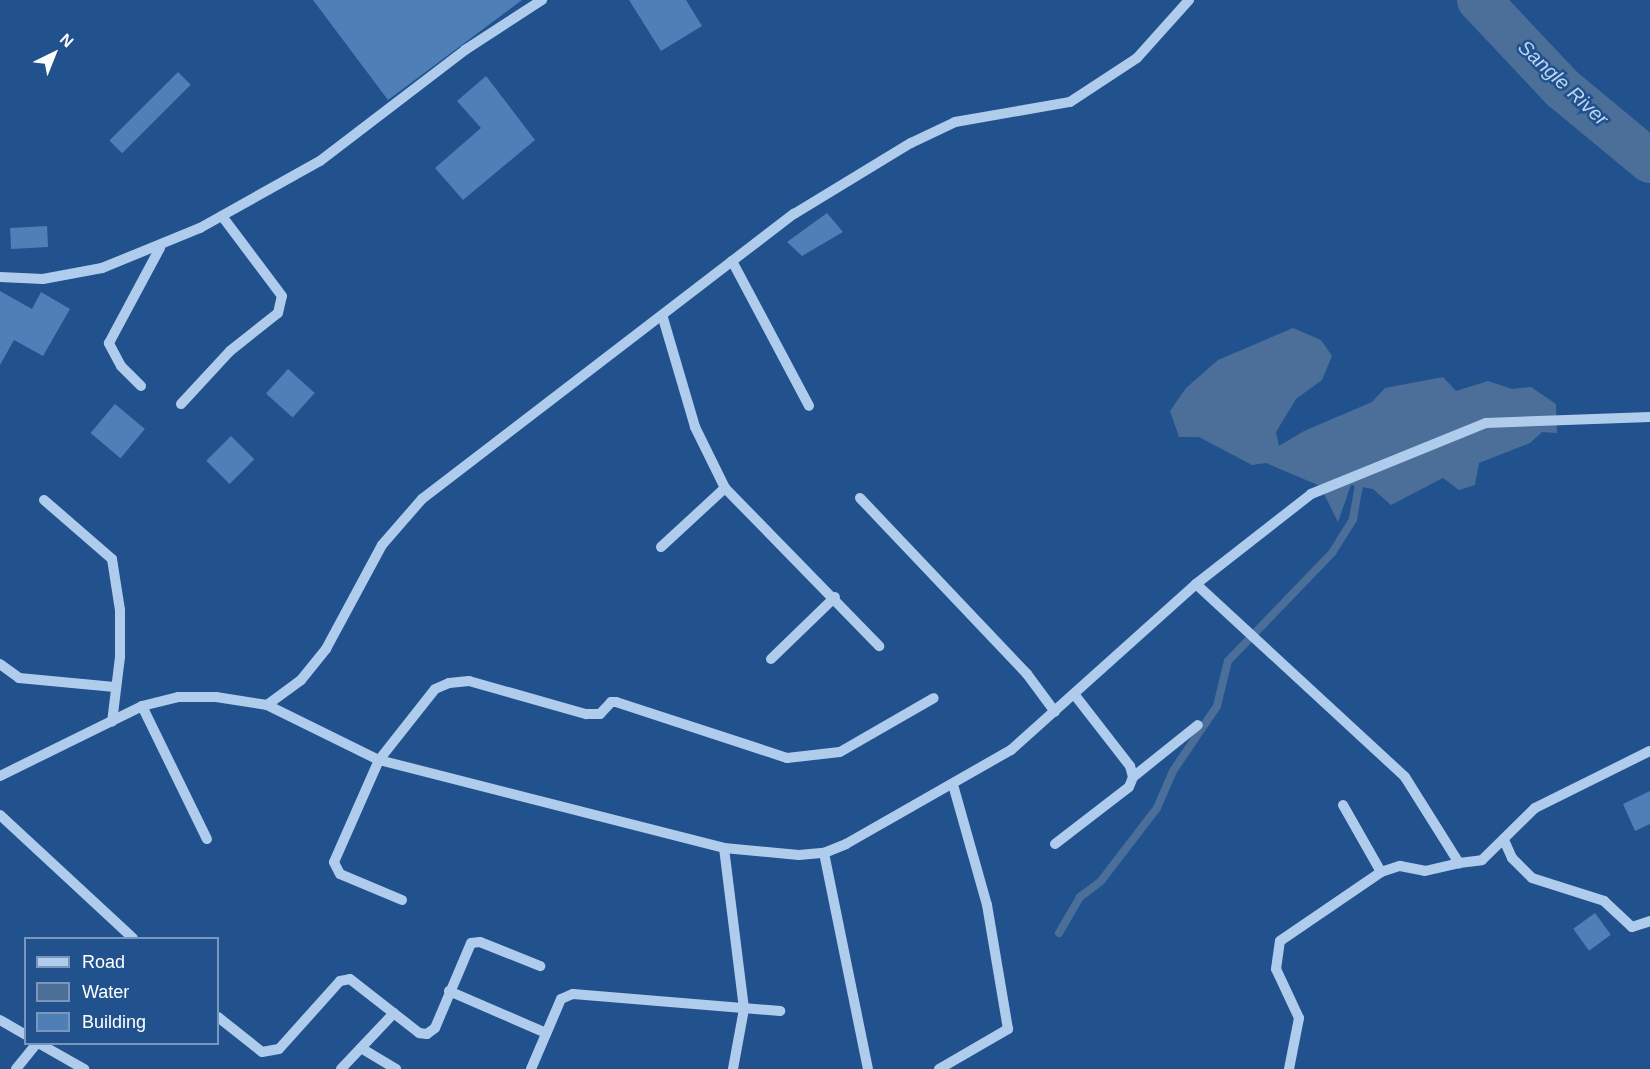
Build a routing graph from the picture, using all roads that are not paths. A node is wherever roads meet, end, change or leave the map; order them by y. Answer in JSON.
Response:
{"nodes":[{"id":1,"x":542,"y":0,"type":"edge"},
{"id":2,"x":1189,"y":0,"type":"edge"},
{"id":3,"x":222,"y":216,"type":"junction"},
{"id":4,"x":160,"y":248,"type":"junction"},
{"id":5,"x":732,"y":261,"type":"junction"},
{"id":6,"x":0,"y":277,"type":"edge"},
{"id":7,"x":663,"y":318,"type":"junction"},
{"id":8,"x":141,"y":386,"type":"dead end"},
{"id":9,"x":181,"y":404,"type":"dead end"},
{"id":10,"x":809,"y":406,"type":"dead end"},
{"id":11,"x":1650,"y":417,"type":"edge"},
{"id":12,"x":725,"y":488,"type":"junction"},
{"id":13,"x":860,"y":498,"type":"dead end"},
{"id":14,"x":44,"y":500,"type":"dead end"},
{"id":15,"x":661,"y":548,"type":"dead end"},
{"id":16,"x":1196,"y":584,"type":"junction"},
{"id":17,"x":835,"y":597,"type":"junction"},
{"id":18,"x":879,"y":645,"type":"dead end"},
{"id":19,"x":771,"y":659,"type":"dead end"},
{"id":20,"x":0,"y":664,"type":"edge"},
{"id":21,"x":115,"y":687,"type":"junction"},
{"id":22,"x":1074,"y":694,"type":"junction"},
{"id":23,"x":934,"y":698,"type":"dead end"},
{"id":24,"x":267,"y":705,"type":"junction"},
{"id":25,"x":142,"y":706,"type":"junction"},
{"id":26,"x":1055,"y":712,"type":"junction"},
{"id":27,"x":112,"y":722,"type":"junction"},
{"id":28,"x":1198,"y":724,"type":"dead end"},
{"id":29,"x":1650,"y":751,"type":"edge"},
{"id":30,"x":379,"y":760,"type":"junction"},
{"id":31,"x":0,"y":776,"type":"edge"},
{"id":32,"x":1133,"y":777,"type":"junction"},
{"id":33,"x":953,"y":785,"type":"junction"},
{"id":34,"x":1344,"y":805,"type":"dead end"},
{"id":35,"x":0,"y":815,"type":"edge"},
{"id":36,"x":207,"y":839,"type":"dead end"},
{"id":37,"x":1504,"y":840,"type":"junction"},
{"id":38,"x":1055,"y":844,"type":"dead end"},
{"id":39,"x":724,"y":848,"type":"junction"},
{"id":40,"x":824,"y":853,"type":"junction"},
{"id":41,"x":1459,"y":863,"type":"junction"},
{"id":42,"x":1381,"y":872,"type":"junction"},
{"id":43,"x":402,"y":900,"type":"dead end"},
{"id":44,"x":1650,"y":921,"type":"edge"},
{"id":45,"x":131,"y":937,"type":"edge"},
{"id":46,"x":540,"y":966,"type":"dead end"},
{"id":47,"x":449,"y":991,"type":"junction"},
{"id":48,"x":744,"y":1009,"type":"junction"},
{"id":49,"x":780,"y":1011,"type":"dead end"},
{"id":50,"x":394,"y":1013,"type":"junction"},
{"id":51,"x":219,"y":1018,"type":"edge"},
{"id":52,"x":0,"y":1020,"type":"edge"},
{"id":53,"x":546,"y":1033,"type":"junction"},
{"id":54,"x":24,"y":1034,"type":"edge"},
{"id":55,"x":37,"y":1045,"type":"edge"},
{"id":56,"x":40,"y":1045,"type":"edge"},
{"id":57,"x":361,"y":1048,"type":"junction"},
{"id":58,"x":16,"y":1069,"type":"edge"},
{"id":59,"x":84,"y":1069,"type":"edge"},
{"id":60,"x":341,"y":1069,"type":"edge"},
{"id":61,"x":396,"y":1069,"type":"edge"},
{"id":62,"x":531,"y":1069,"type":"edge"},
{"id":63,"x":733,"y":1069,"type":"edge"},
{"id":64,"x":868,"y":1069,"type":"edge"},
{"id":65,"x":939,"y":1069,"type":"edge"},
{"id":66,"x":1288,"y":1069,"type":"edge"}],
"edges":[{"from":1,"to":3,"type":"street"},
{"from":2,"to":5,"type":"street"},
{"from":3,"to":4,"type":"street"},
{"from":3,"to":9,"type":"street"},
{"from":4,"to":6,"type":"street"},
{"from":4,"to":8,"type":"street"},
{"from":5,"to":7,"type":"street"},
{"from":5,"to":10,"type":"street"},
{"from":7,"to":12,"type":"street"},
{"from":7,"to":24,"type":"street"},
{"from":11,"to":16,"type":"street"},
{"from":12,"to":15,"type":"street"},
{"from":12,"to":17,"type":"street"},
{"from":13,"to":26,"type":"street"},
{"from":14,"to":21,"type":"street"},
{"from":16,"to":22,"type":"street"},
{"from":16,"to":41,"type":"street"},
{"from":17,"to":18,"type":"street"},
{"from":17,"to":19,"type":"street"},
{"from":20,"to":21,"type":"street"},
{"from":21,"to":27,"type":"street"},
{"from":22,"to":26,"type":"street"},
{"from":22,"to":32,"type":"street"},
{"from":23,"to":30,"type":"street"},
{"from":24,"to":25,"type":"street"},
{"from":24,"to":30,"type":"street"},
{"from":25,"to":27,"type":"street"},
{"from":25,"to":36,"type":"street"},
{"from":26,"to":33,"type":"street"},
{"from":27,"to":31,"type":"street"},
{"from":28,"to":32,"type":"street"},
{"from":29,"to":37,"type":"street"},
{"from":30,"to":39,"type":"street"},
{"from":30,"to":43,"type":"street"},
{"from":32,"to":38,"type":"street"},
{"from":33,"to":40,"type":"street"},
{"from":33,"to":65,"type":"street"},
{"from":34,"to":42,"type":"street"},
{"from":35,"to":45,"type":"street"},
{"from":37,"to":41,"type":"street"},
{"from":37,"to":44,"type":"street"},
{"from":39,"to":40,"type":"street"},
{"from":39,"to":48,"type":"street"},
{"from":40,"to":64,"type":"street"},
{"from":41,"to":42,"type":"street"},
{"from":42,"to":66,"type":"street"},
{"from":46,"to":47,"type":"street"},
{"from":47,"to":50,"type":"street"},
{"from":47,"to":53,"type":"street"},
{"from":48,"to":49,"type":"street"},
{"from":48,"to":53,"type":"street"},
{"from":48,"to":63,"type":"street"},
{"from":50,"to":51,"type":"street"},
{"from":50,"to":57,"type":"street"},
{"from":52,"to":54,"type":"street"},
{"from":53,"to":62,"type":"street"},
{"from":55,"to":58,"type":"street"},
{"from":56,"to":59,"type":"street"},
{"from":57,"to":60,"type":"street"},
{"from":57,"to":61,"type":"street"}]}
